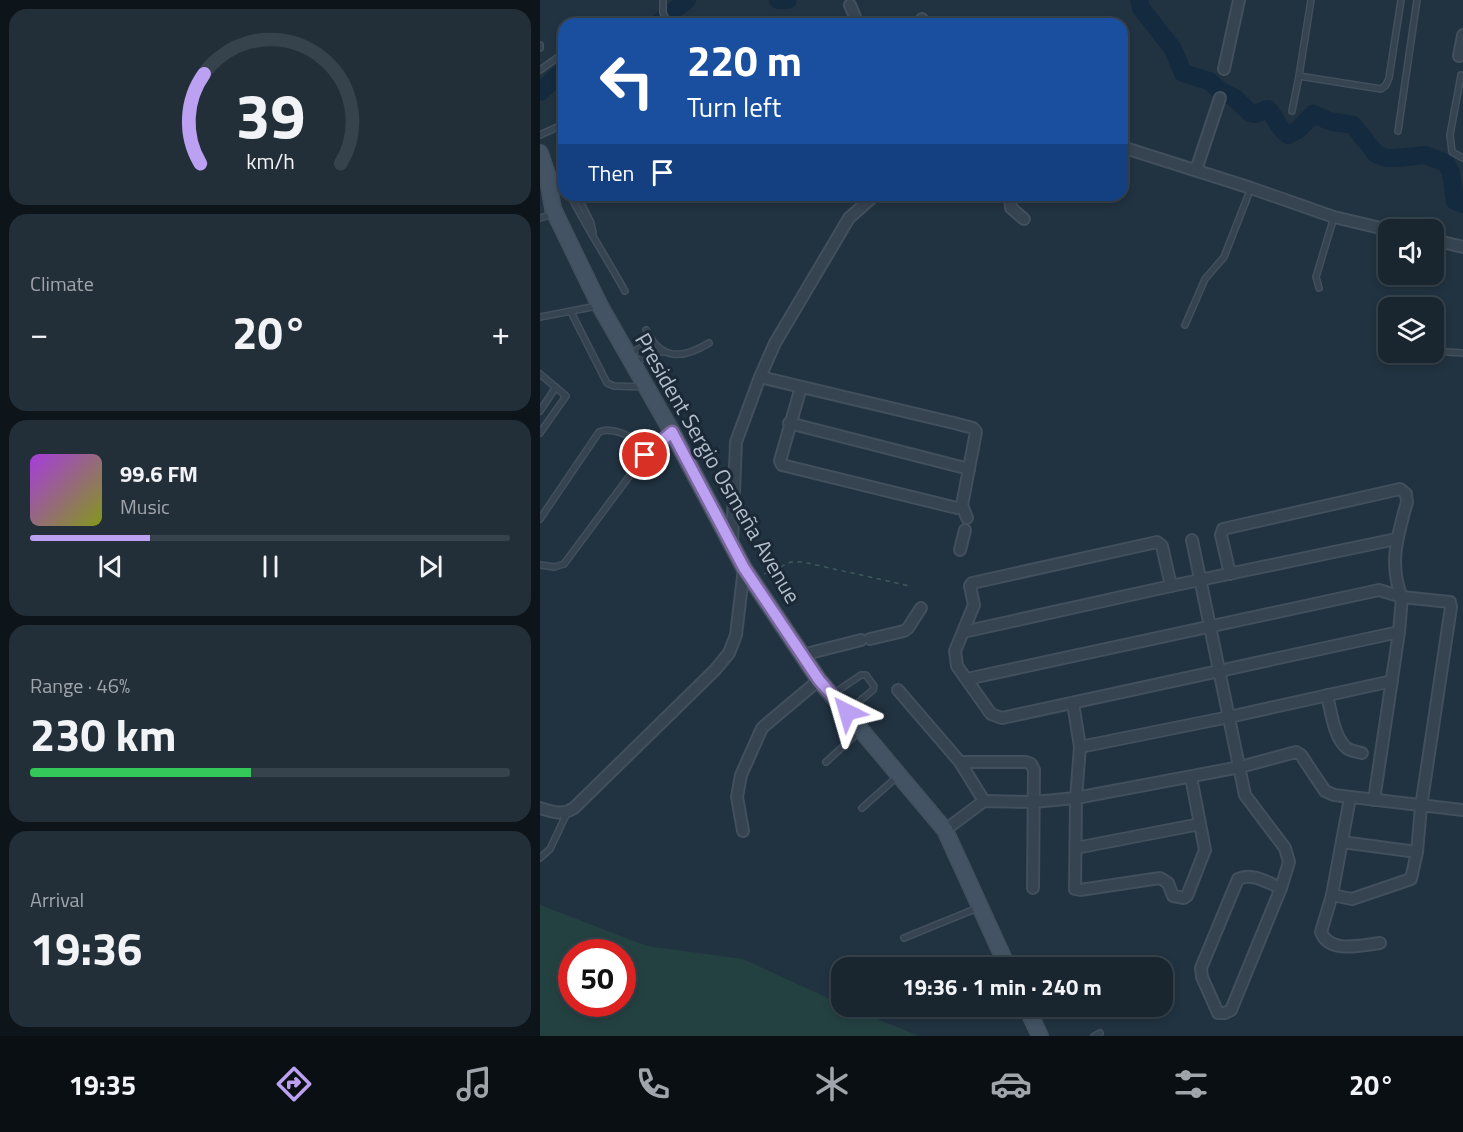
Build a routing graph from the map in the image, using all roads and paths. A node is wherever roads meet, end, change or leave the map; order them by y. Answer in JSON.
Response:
{"nodes":[{"id":1,"x":663,"y":0,"type":"edge"},
{"id":2,"x":1239,"y":0,"type":"edge"},
{"id":3,"x":1311,"y":0,"type":"edge"},
{"id":4,"x":1401,"y":0,"type":"edge"},
{"id":5,"x":1417,"y":0,"type":"edge"},
{"id":6,"x":850,"y":5,"type":"dead end"},
{"id":7,"x":666,"y":18,"type":"edge"},
{"id":8,"x":855,"y":18,"type":"edge"},
{"id":9,"x":1463,"y":35,"type":"edge"},
{"id":10,"x":1459,"y":56,"type":"dead end"},
{"id":11,"x":558,"y":57,"type":"edge"},
{"id":12,"x":1224,"y":69,"type":"dead end"},
{"id":13,"x":540,"y":70,"type":"edge"},
{"id":14,"x":1461,"y":75,"type":"dead end"},
{"id":15,"x":1299,"y":76,"type":"junction"},
{"id":16,"x":1220,"y":98,"type":"dead end"},
{"id":17,"x":1292,"y":111,"type":"dead end"},
{"id":18,"x":558,"y":127,"type":"edge"},
{"id":19,"x":1398,"y":131,"type":"dead end"},
{"id":20,"x":540,"y":135,"type":"edge"},
{"id":21,"x":1128,"y":149,"type":"edge"},
{"id":22,"x":540,"y":153,"type":"edge"},
{"id":23,"x":1463,"y":158,"type":"edge"},
{"id":24,"x":1196,"y":170,"type":"junction"},
{"id":25,"x":557,"y":187,"type":"edge"},
{"id":26,"x":1251,"y":188,"type":"junction"},
{"id":27,"x":573,"y":201,"type":"edge"},
{"id":28,"x":580,"y":201,"type":"edge"},
{"id":29,"x":868,"y":201,"type":"edge"},
{"id":30,"x":1011,"y":201,"type":"edge"},
{"id":31,"x":547,"y":216,"type":"edge"},
{"id":32,"x":1334,"y":216,"type":"junction"},
{"id":33,"x":1024,"y":219,"type":"dead end"},
{"id":34,"x":1378,"y":227,"type":"edge"},
{"id":35,"x":594,"y":235,"type":"junction"},
{"id":36,"x":1444,"y":242,"type":"edge"},
{"id":37,"x":1463,"y":247,"type":"edge"},
{"id":38,"x":1319,"y":288,"type":"dead end"},
{"id":39,"x":625,"y":291,"type":"dead end"},
{"id":40,"x":600,"y":306,"type":"junction"},
{"id":41,"x":571,"y":312,"type":"junction"},
{"id":42,"x":540,"y":317,"type":"edge"},
{"id":43,"x":1185,"y":325,"type":"dead end"},
{"id":44,"x":646,"y":330,"type":"dead end"},
{"id":45,"x":652,"y":341,"type":"junction"},
{"id":46,"x":709,"y":343,"type":"dead end"},
{"id":47,"x":1448,"y":352,"type":"dead end"},
{"id":48,"x":666,"y":353,"type":"junction"},
{"id":49,"x":1463,"y":353,"type":"edge"},
{"id":50,"x":630,"y":361,"type":"junction"},
{"id":51,"x":542,"y":376,"type":"edge"},
{"id":52,"x":760,"y":377,"type":"junction"},
{"id":53,"x":540,"y":386,"type":"edge"},
{"id":54,"x":556,"y":387,"type":"junction"},
{"id":55,"x":801,"y":387,"type":"junction"},
{"id":56,"x":645,"y":388,"type":"junction"},
{"id":57,"x":540,"y":411,"type":"edge"},
{"id":58,"x":789,"y":423,"type":"junction"},
{"id":59,"x":672,"y":432,"type":"junction"},
{"id":60,"x":540,"y":433,"type":"edge"},
{"id":61,"x":651,"y":448,"type":"junction"},
{"id":62,"x":969,"y":469,"type":"junction"},
{"id":63,"x":963,"y":505,"type":"junction"},
{"id":64,"x":967,"y":518,"type":"dead end"},
{"id":65,"x":540,"y":519,"type":"edge"},
{"id":66,"x":965,"y":530,"type":"dead end"},
{"id":67,"x":1396,"y":539,"type":"junction"},
{"id":68,"x":1192,"y":540,"type":"dead end"},
{"id":69,"x":732,"y":546,"type":"junction"},
{"id":70,"x":960,"y":550,"type":"dead end"},
{"id":71,"x":540,"y":566,"type":"edge"},
{"id":72,"x":748,"y":574,"type":"junction"},
{"id":73,"x":1230,"y":574,"type":"junction"},
{"id":74,"x":1200,"y":580,"type":"junction"},
{"id":75,"x":910,"y":586,"type":"dead end"},
{"id":76,"x":1171,"y":586,"type":"junction"},
{"id":77,"x":1402,"y":597,"type":"junction"},
{"id":78,"x":921,"y":608,"type":"dead end"},
{"id":79,"x":1208,"y":627,"type":"junction"},
{"id":80,"x":963,"y":632,"type":"junction"},
{"id":81,"x":1399,"y":632,"type":"junction"},
{"id":82,"x":802,"y":655,"type":"junction"},
{"id":83,"x":1220,"y":671,"type":"junction"},
{"id":84,"x":967,"y":679,"type":"junction"},
{"id":85,"x":819,"y":680,"type":"junction"},
{"id":86,"x":1392,"y":681,"type":"junction"},
{"id":87,"x":898,"y":690,"type":"dead end"},
{"id":88,"x":832,"y":695,"type":"junction"},
{"id":89,"x":1327,"y":695,"type":"junction"},
{"id":90,"x":1073,"y":703,"type":"junction"},
{"id":91,"x":847,"y":712,"type":"junction"},
{"id":92,"x":1230,"y":717,"type":"junction"},
{"id":93,"x":861,"y":730,"type":"junction"},
{"id":94,"x":1080,"y":747,"type":"junction"},
{"id":95,"x":1362,"y":753,"type":"dead end"},
{"id":96,"x":826,"y":762,"type":"dead end"},
{"id":97,"x":960,"y":762,"type":"junction"},
{"id":98,"x":1240,"y":767,"type":"junction"},
{"id":99,"x":900,"y":775,"type":"junction"},
{"id":100,"x":1191,"y":777,"type":"junction"},
{"id":101,"x":1076,"y":798,"type":"junction"},
{"id":102,"x":1350,"y":798,"type":"junction"},
{"id":103,"x":1374,"y":800,"type":"junction"},
{"id":104,"x":984,"y":801,"type":"junction"},
{"id":105,"x":1033,"y":802,"type":"junction"},
{"id":106,"x":1421,"y":807,"type":"junction"},
{"id":107,"x":540,"y":808,"type":"edge"},
{"id":108,"x":862,"y":808,"type":"dead end"},
{"id":109,"x":1463,"y":810,"type":"edge"},
{"id":110,"x":567,"y":813,"type":"junction"},
{"id":111,"x":1200,"y":824,"type":"junction"},
{"id":112,"x":945,"y":830,"type":"junction"},
{"id":113,"x":743,"y":831,"type":"dead end"},
{"id":114,"x":1342,"y":842,"type":"junction"},
{"id":115,"x":1076,"y":848,"type":"junction"},
{"id":116,"x":1417,"y":852,"type":"junction"},
{"id":117,"x":540,"y":858,"type":"edge"},
{"id":118,"x":1033,"y":888,"type":"dead end"},
{"id":119,"x":1281,"y":888,"type":"junction"},
{"id":120,"x":1332,"y":895,"type":"junction"},
{"id":121,"x":980,"y":906,"type":"junction"},
{"id":122,"x":904,"y":938,"type":"dead end"},
{"id":123,"x":1380,"y":943,"type":"dead end"},
{"id":124,"x":1003,"y":957,"type":"edge"},
{"id":125,"x":1031,"y":1017,"type":"edge"},
{"id":126,"x":1100,"y":1033,"type":"dead end"},
{"id":127,"x":1040,"y":1036,"type":"edge"},
{"id":128,"x":1094,"y":1036,"type":"edge"}],
"edges":[{"from":1,"to":7,"type":"lane"},
{"from":2,"to":12,"type":"street"},
{"from":3,"to":15,"type":"lane"},
{"from":4,"to":15,"type":"lane"},
{"from":5,"to":19,"type":"lane"},
{"from":6,"to":8,"type":"street"},
{"from":9,"to":10,"type":"street"},
{"from":11,"to":13,"type":"lane"},
{"from":14,"to":23,"type":"lane"},
{"from":15,"to":17,"type":"lane"},
{"from":16,"to":24,"type":"street"},
{"from":18,"to":20,"type":"lane"},
{"from":21,"to":24,"type":"street"},
{"from":22,"to":25,"type":"main road","name":"President Sergio Osmeña Avenue"},
{"from":24,"to":26,"type":"street"},
{"from":25,"to":31,"type":"main road","name":"President Sergio Osmeña Avenue"},
{"from":26,"to":32,"type":"street"},
{"from":26,"to":43,"type":"lane"},
{"from":27,"to":35,"type":"lane"},
{"from":28,"to":35,"type":"lane"},
{"from":29,"to":52,"type":"street"},
{"from":30,"to":33,"type":"street"},
{"from":31,"to":40,"type":"main road","name":"President Sergio Osmeña Avenue"},
{"from":32,"to":34,"type":"street"},
{"from":32,"to":38,"type":"lane"},
{"from":35,"to":39,"type":"lane"},
{"from":36,"to":37,"type":"street"},
{"from":40,"to":41,"type":"lane"},
{"from":40,"to":50,"type":"main road","name":"President Sergio Osmeña Avenue"},
{"from":41,"to":42,"type":"lane"},
{"from":41,"to":56,"type":"lane"},
{"from":44,"to":45,"type":"lane"},
{"from":45,"to":48,"type":"lane"},
{"from":45,"to":50,"type":"lane"},
{"from":46,"to":48,"type":"lane"},
{"from":47,"to":49,"type":"lane"},
{"from":48,"to":50,"type":"lane"},
{"from":50,"to":56,"type":"main road","name":"President Sergio Osmeña Avenue"},
{"from":51,"to":53,"type":"lane"},
{"from":51,"to":54,"type":"lane"},
{"from":52,"to":55,"type":"street"},
{"from":52,"to":69,"type":"street"},
{"from":54,"to":57,"type":"lane"},
{"from":54,"to":60,"type":"lane"},
{"from":55,"to":58,"type":"street"},
{"from":55,"to":62,"type":"street"},
{"from":56,"to":59,"type":"main road","name":"President Sergio Osmeña Avenue"},
{"from":58,"to":62,"type":"street"},
{"from":58,"to":63,"type":"street"},
{"from":59,"to":61,"type":"lane"},
{"from":59,"to":69,"type":"main road","name":"President Sergio Osmeña Avenue"},
{"from":61,"to":65,"type":"lane"},
{"from":61,"to":71,"type":"lane"},
{"from":62,"to":63,"type":"street"},
{"from":63,"to":64,"type":"street"},
{"from":66,"to":70,"type":"street"},
{"from":67,"to":73,"type":"street"},
{"from":67,"to":73,"type":"street"},
{"from":67,"to":77,"type":"street"},
{"from":68,"to":74,"type":"street"},
{"from":69,"to":72,"type":"main road","name":"President Sergio Osmeña Avenue"},
{"from":72,"to":75,"type":"path"},
{"from":72,"to":82,"type":"main road","name":"President Sergio Osmeña Avenue"},
{"from":72,"to":110,"type":"street"},
{"from":73,"to":74,"type":"street"},
{"from":74,"to":76,"type":"street"},
{"from":74,"to":79,"type":"street"},
{"from":76,"to":80,"type":"street"},
{"from":76,"to":80,"type":"street"},
{"from":77,"to":79,"type":"street"},
{"from":77,"to":81,"type":"street"},
{"from":77,"to":106,"type":"street"},
{"from":78,"to":82,"type":"street"},
{"from":79,"to":83,"type":"street"},
{"from":79,"to":84,"type":"street"},
{"from":80,"to":84,"type":"street"},
{"from":81,"to":83,"type":"street"},
{"from":81,"to":86,"type":"street"},
{"from":82,"to":85,"type":"main road","name":"President Sergio Osmeña Avenue"},
{"from":83,"to":90,"type":"street"},
{"from":83,"to":92,"type":"street"},
{"from":84,"to":90,"type":"street"},
{"from":85,"to":88,"type":"main road","name":"President Sergio Osmeña Avenue"},
{"from":85,"to":113,"type":"street"},
{"from":86,"to":89,"type":"street"},
{"from":86,"to":103,"type":"street"},
{"from":87,"to":97,"type":"street"},
{"from":88,"to":91,"type":"main road","name":"President Sergio Osmeña Avenue"},
{"from":88,"to":91,"type":"lane"},
{"from":89,"to":92,"type":"street"},
{"from":89,"to":95,"type":"street"},
{"from":90,"to":94,"type":"street"},
{"from":91,"to":93,"type":"main road","name":"President Sergio Osmeña Avenue"},
{"from":92,"to":94,"type":"street"},
{"from":92,"to":98,"type":"street"},
{"from":93,"to":96,"type":"lane"},
{"from":93,"to":99,"type":"main road","name":"President Sergio Osmeña Avenue"},
{"from":94,"to":101,"type":"street"},
{"from":97,"to":104,"type":"street"},
{"from":97,"to":105,"type":"street"},
{"from":98,"to":100,"type":"street"},
{"from":98,"to":102,"type":"street"},
{"from":98,"to":119,"type":"street"},
{"from":99,"to":108,"type":"lane"},
{"from":99,"to":112,"type":"main road","name":"President Sergio Osmeña Avenue"},
{"from":100,"to":101,"type":"street"},
{"from":100,"to":111,"type":"street"},
{"from":101,"to":105,"type":"street"},
{"from":101,"to":115,"type":"street"},
{"from":102,"to":103,"type":"street"},
{"from":102,"to":114,"type":"street"},
{"from":103,"to":106,"type":"street"},
{"from":104,"to":105,"type":"street"},
{"from":104,"to":112,"type":"street"},
{"from":105,"to":118,"type":"street"},
{"from":106,"to":109,"type":"street"},
{"from":106,"to":116,"type":"street"},
{"from":107,"to":110,"type":"street"},
{"from":110,"to":117,"type":"lane"},
{"from":111,"to":115,"type":"street"},
{"from":111,"to":115,"type":"street"},
{"from":112,"to":121,"type":"main road","name":"President Sergio Osmeña Avenue"},
{"from":114,"to":116,"type":"street"},
{"from":114,"to":120,"type":"street"},
{"from":116,"to":120,"type":"street"},
{"from":119,"to":119,"type":"street"},
{"from":120,"to":123,"type":"street"},
{"from":121,"to":122,"type":"lane"},
{"from":121,"to":124,"type":"main road","name":"President Sergio Osmeña Avenue"},
{"from":125,"to":127,"type":"main road"},
{"from":126,"to":128,"type":"lane"}]}
